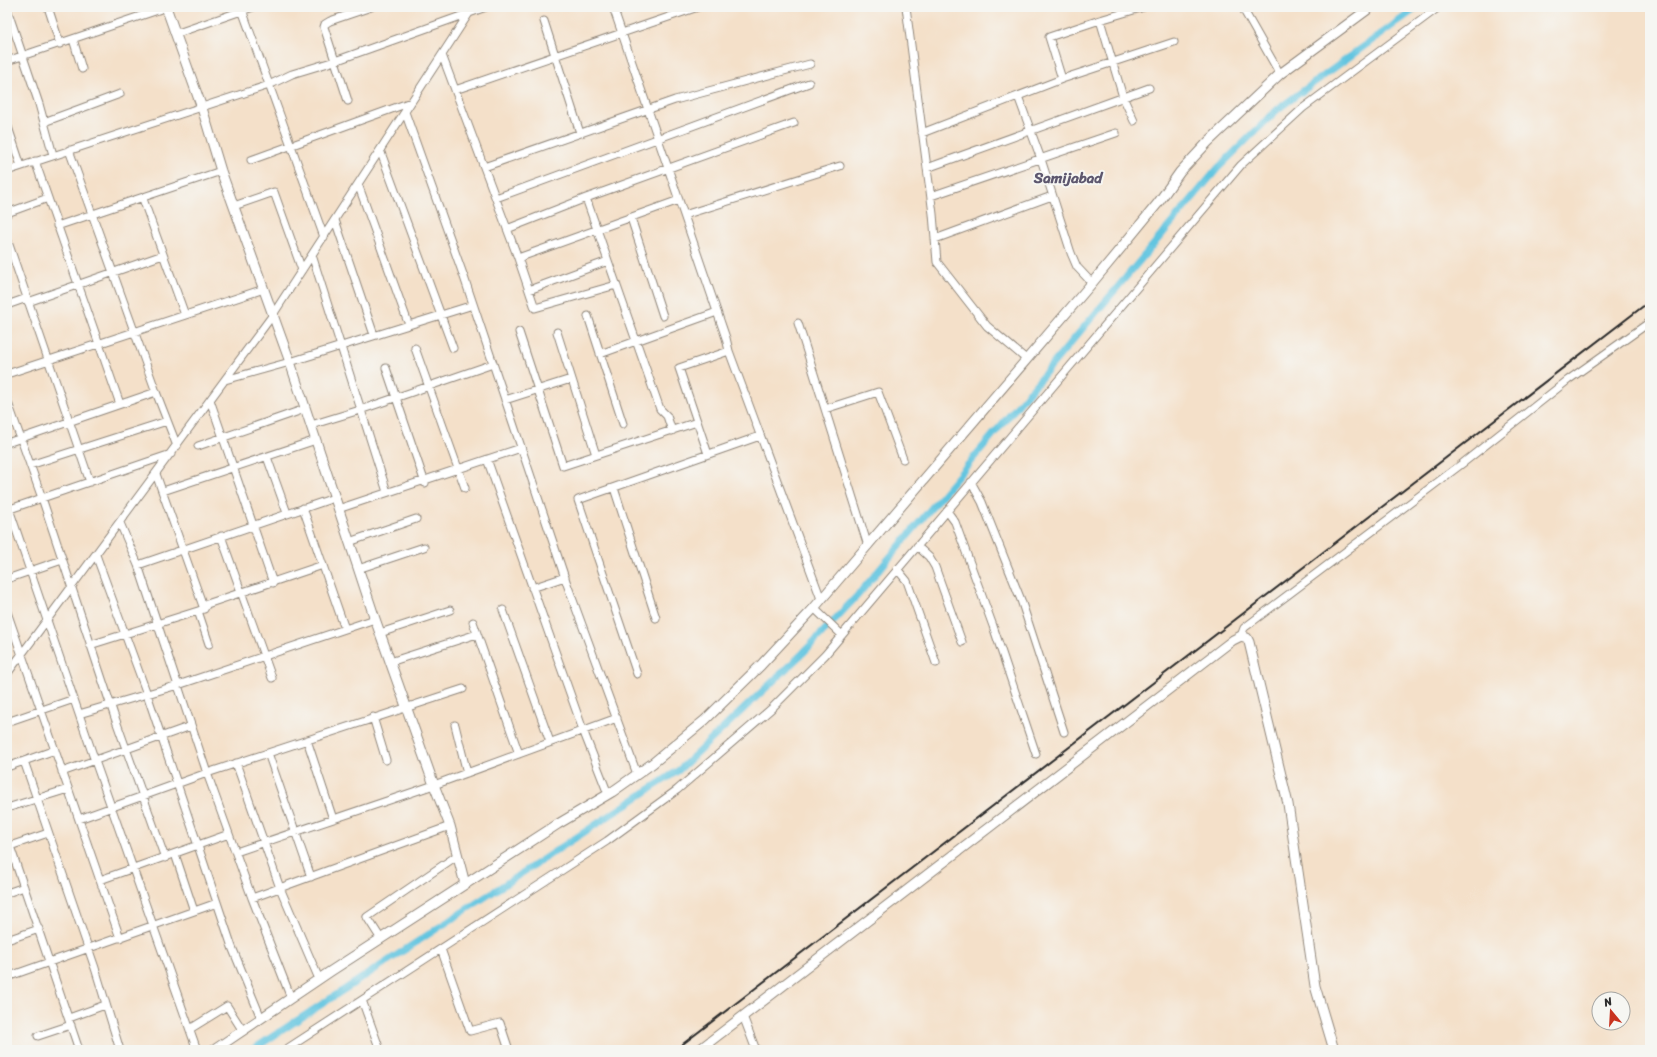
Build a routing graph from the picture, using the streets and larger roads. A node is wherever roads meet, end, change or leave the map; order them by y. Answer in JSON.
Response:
{"nodes":[{"id":1,"x":48,"y":7,"type":"edge"},
{"id":2,"x":166,"y":7,"type":"edge"},
{"id":3,"x":252,"y":7,"type":"edge"},
{"id":4,"x":371,"y":7,"type":"edge"},
{"id":5,"x":486,"y":7,"type":"edge"},
{"id":6,"x":613,"y":7,"type":"edge"},
{"id":7,"x":698,"y":7,"type":"edge"},
{"id":8,"x":906,"y":7,"type":"edge"},
{"id":9,"x":1144,"y":7,"type":"edge"},
{"id":10,"x":1242,"y":7,"type":"edge"},
{"id":11,"x":1371,"y":7,"type":"edge"},
{"id":12,"x":1439,"y":7,"type":"edge"},
{"id":13,"x":7,"y":9,"type":"edge"},
{"id":14,"x":242,"y":9,"type":"edge"},
{"id":15,"x":468,"y":10,"type":"edge"},
{"id":16,"x":1100,"y":20,"type":"junction"},
{"id":17,"x":544,"y":21,"type":"dead end"},
{"id":18,"x":622,"y":33,"type":"junction"},
{"id":19,"x":175,"y":34,"type":"junction"},
{"id":20,"x":72,"y":39,"type":"junction"},
{"id":21,"x":1174,"y":42,"type":"dead end"},
{"id":22,"x":60,"y":44,"type":"junction"},
{"id":23,"x":442,"y":55,"type":"junction"},
{"id":24,"x":23,"y":56,"type":"junction"},
{"id":25,"x":555,"y":56,"type":"junction"},
{"id":26,"x":7,"y":61,"type":"edge"},
{"id":27,"x":334,"y":61,"type":"junction"},
{"id":28,"x":1113,"y":62,"type":"junction"},
{"id":29,"x":810,"y":64,"type":"dead end"},
{"id":30,"x":82,"y":69,"type":"dead end"},
{"id":31,"x":1280,"y":74,"type":"junction"},
{"id":32,"x":1062,"y":79,"type":"junction"},
{"id":33,"x":809,"y":83,"type":"dead end"},
{"id":34,"x":269,"y":85,"type":"junction"},
{"id":35,"x":1149,"y":88,"type":"dead end"},
{"id":36,"x":455,"y":90,"type":"junction"},
{"id":37,"x":120,"y":94,"type":"dead end"},
{"id":38,"x":1018,"y":96,"type":"junction"},
{"id":39,"x":1123,"y":97,"type":"junction"},
{"id":40,"x":348,"y":102,"type":"dead end"},
{"id":41,"x":411,"y":102,"type":"junction"},
{"id":42,"x":202,"y":108,"type":"junction"},
{"id":43,"x":648,"y":109,"type":"junction"},
{"id":44,"x":405,"y":112,"type":"junction"},
{"id":45,"x":1134,"y":121,"type":"dead end"},
{"id":46,"x":44,"y":122,"type":"junction"},
{"id":47,"x":794,"y":123,"type":"dead end"},
{"id":48,"x":7,"y":124,"type":"edge"},
{"id":49,"x":1031,"y":130,"type":"junction"},
{"id":50,"x":580,"y":133,"type":"junction"},
{"id":51,"x":922,"y":133,"type":"junction"},
{"id":52,"x":1116,"y":133,"type":"dead end"},
{"id":53,"x":658,"y":139,"type":"junction"},
{"id":54,"x":291,"y":146,"type":"junction"},
{"id":55,"x":69,"y":150,"type":"junction"},
{"id":56,"x":380,"y":150,"type":"junction"},
{"id":57,"x":53,"y":155,"type":"junction"},
{"id":58,"x":1041,"y":159,"type":"junction"},
{"id":59,"x":251,"y":160,"type":"dead end"},
{"id":60,"x":35,"y":161,"type":"junction"},
{"id":61,"x":21,"y":166,"type":"junction"},
{"id":62,"x":840,"y":166,"type":"dead end"},
{"id":63,"x":484,"y":167,"type":"junction"},
{"id":64,"x":668,"y":168,"type":"junction"},
{"id":65,"x":927,"y":168,"type":"junction"},
{"id":66,"x":7,"y":171,"type":"edge"},
{"id":67,"x":221,"y":171,"type":"junction"},
{"id":68,"x":358,"y":184,"type":"junction"},
{"id":69,"x":931,"y":196,"type":"junction"},
{"id":70,"x":1052,"y":196,"type":"junction"},
{"id":71,"x":48,"y":198,"type":"junction"},
{"id":72,"x":496,"y":198,"type":"junction"},
{"id":73,"x":586,"y":198,"type":"junction"},
{"id":74,"x":143,"y":199,"type":"junction"},
{"id":75,"x":679,"y":200,"type":"junction"},
{"id":76,"x":234,"y":206,"type":"junction"},
{"id":77,"x":7,"y":213,"type":"edge"},
{"id":78,"x":94,"y":215,"type":"junction"},
{"id":79,"x":684,"y":215,"type":"junction"},
{"id":80,"x":631,"y":218,"type":"junction"},
{"id":81,"x":335,"y":220,"type":"junction"},
{"id":82,"x":57,"y":226,"type":"junction"},
{"id":83,"x":507,"y":229,"type":"junction"},
{"id":84,"x":597,"y":230,"type":"junction"},
{"id":85,"x":324,"y":237,"type":"junction"},
{"id":86,"x":7,"y":239,"type":"edge"},
{"id":87,"x":935,"y":239,"type":"junction"},
{"id":88,"x":312,"y":255,"type":"junction"},
{"id":89,"x":164,"y":256,"type":"junction"},
{"id":90,"x":518,"y":258,"type":"junction"},
{"id":91,"x":608,"y":261,"type":"junction"},
{"id":92,"x":302,"y":270,"type":"junction"},
{"id":93,"x":114,"y":273,"type":"junction"},
{"id":94,"x":1092,"y":283,"type":"junction"},
{"id":95,"x":78,"y":285,"type":"junction"},
{"id":96,"x":616,"y":285,"type":"junction"},
{"id":97,"x":264,"y":289,"type":"junction"},
{"id":98,"x":529,"y":290,"type":"junction"},
{"id":99,"x":28,"y":300,"type":"junction"},
{"id":100,"x":7,"y":305,"type":"edge"},
{"id":101,"x":473,"y":305,"type":"junction"},
{"id":102,"x":717,"y":312,"type":"junction"},
{"id":103,"x":185,"y":315,"type":"junction"},
{"id":104,"x":440,"y":315,"type":"junction"},
{"id":105,"x":272,"y":316,"type":"junction"},
{"id":106,"x":588,"y":316,"type":"dead end"},
{"id":107,"x":662,"y":316,"type":"dead end"},
{"id":108,"x":407,"y":320,"type":"dead end"},
{"id":109,"x":1650,"y":322,"type":"edge"},
{"id":110,"x":798,"y":323,"type":"dead end"},
{"id":111,"x":135,"y":332,"type":"junction"},
{"id":112,"x":373,"y":332,"type":"dead end"},
{"id":113,"x":519,"y":332,"type":"dead end"},
{"id":114,"x":557,"y":332,"type":"dead end"},
{"id":115,"x":636,"y":342,"type":"junction"},
{"id":116,"x":98,"y":344,"type":"junction"},
{"id":117,"x":341,"y":347,"type":"junction"},
{"id":118,"x":414,"y":348,"type":"dead end"},
{"id":119,"x":453,"y":348,"type":"dead end"},
{"id":120,"x":729,"y":351,"type":"junction"},
{"id":121,"x":600,"y":354,"type":"junction"},
{"id":122,"x":1026,"y":359,"type":"junction"},
{"id":123,"x":49,"y":360,"type":"junction"},
{"id":124,"x":290,"y":362,"type":"junction"},
{"id":125,"x":493,"y":364,"type":"junction"},
{"id":126,"x":386,"y":368,"type":"dead end"},
{"id":127,"x":7,"y":374,"type":"edge"},
{"id":128,"x":571,"y":379,"type":"junction"},
{"id":129,"x":225,"y":380,"type":"junction"},
{"id":130,"x":429,"y":386,"type":"junction"},
{"id":131,"x":539,"y":389,"type":"junction"},
{"id":132,"x":156,"y":392,"type":"junction"},
{"id":133,"x":395,"y":398,"type":"junction"},
{"id":134,"x":7,"y":400,"type":"edge"},
{"id":135,"x":210,"y":400,"type":"junction"},
{"id":136,"x":505,"y":400,"type":"junction"},
{"id":137,"x":120,"y":404,"type":"junction"},
{"id":138,"x":305,"y":409,"type":"junction"},
{"id":139,"x":825,"y":409,"type":"junction"},
{"id":140,"x":360,"y":410,"type":"junction"},
{"id":141,"x":69,"y":421,"type":"junction"},
{"id":142,"x":168,"y":422,"type":"junction"},
{"id":143,"x":697,"y":422,"type":"junction"},
{"id":144,"x":623,"y":424,"type":"dead end"},
{"id":145,"x":311,"y":425,"type":"junction"},
{"id":146,"x":672,"y":431,"type":"junction"},
{"id":147,"x":760,"y":436,"type":"junction"},
{"id":148,"x":21,"y":438,"type":"junction"},
{"id":149,"x":223,"y":438,"type":"junction"},
{"id":150,"x":316,"y":440,"type":"junction"},
{"id":151,"x":7,"y":443,"type":"edge"},
{"id":152,"x":177,"y":446,"type":"junction"},
{"id":153,"x":198,"y":446,"type":"dead end"},
{"id":154,"x":521,"y":448,"type":"junction"},
{"id":155,"x":79,"y":450,"type":"junction"},
{"id":156,"x":171,"y":454,"type":"junction"},
{"id":157,"x":708,"y":454,"type":"junction"},
{"id":158,"x":596,"y":455,"type":"junction"},
{"id":159,"x":267,"y":456,"type":"junction"},
{"id":160,"x":487,"y":459,"type":"junction"},
{"id":161,"x":903,"y":459,"type":"dead end"},
{"id":162,"x":30,"y":465,"type":"junction"},
{"id":163,"x":233,"y":468,"type":"junction"},
{"id":164,"x":458,"y":469,"type":"junction"},
{"id":165,"x":156,"y":474,"type":"junction"},
{"id":166,"x":90,"y":482,"type":"junction"},
{"id":167,"x":424,"y":482,"type":"junction"},
{"id":168,"x":971,"y":482,"type":"junction"},
{"id":169,"x":465,"y":488,"type":"dead end"},
{"id":170,"x":614,"y":488,"type":"junction"},
{"id":171,"x":163,"y":491,"type":"junction"},
{"id":172,"x":387,"y":492,"type":"junction"},
{"id":173,"x":42,"y":498,"type":"junction"},
{"id":174,"x":334,"y":498,"type":"junction"},
{"id":175,"x":8,"y":507,"type":"edge"},
{"id":176,"x":303,"y":508,"type":"junction"},
{"id":177,"x":338,"y":509,"type":"junction"},
{"id":178,"x":947,"y":511,"type":"junction"},
{"id":179,"x":287,"y":513,"type":"junction"},
{"id":180,"x":416,"y":519,"type":"dead end"},
{"id":181,"x":120,"y":523,"type":"junction"},
{"id":182,"x":253,"y":525,"type":"junction"},
{"id":183,"x":221,"y":536,"type":"junction"},
{"id":184,"x":349,"y":542,"type":"junction"},
{"id":185,"x":868,"y":546,"type":"junction"},
{"id":186,"x":917,"y":546,"type":"junction"},
{"id":187,"x":424,"y":547,"type":"dead end"},
{"id":188,"x":183,"y":549,"type":"junction"},
{"id":189,"x":96,"y":555,"type":"junction"},
{"id":190,"x":62,"y":560,"type":"junction"},
{"id":191,"x":138,"y":565,"type":"junction"},
{"id":192,"x":323,"y":565,"type":"junction"},
{"id":193,"x":358,"y":568,"type":"junction"},
{"id":194,"x":897,"y":569,"type":"junction"},
{"id":195,"x":30,"y":571,"type":"junction"},
{"id":196,"x":565,"y":577,"type":"junction"},
{"id":197,"x":7,"y":579,"type":"edge"},
{"id":198,"x":273,"y":583,"type":"junction"},
{"id":199,"x":71,"y":588,"type":"junction"},
{"id":200,"x":532,"y":588,"type":"junction"},
{"id":201,"x":241,"y":594,"type":"junction"},
{"id":202,"x":821,"y":599,"type":"junction"},
{"id":203,"x":201,"y":610,"type":"junction"},
{"id":204,"x":450,"y":610,"type":"dead end"},
{"id":205,"x":503,"y":610,"type":"dead end"},
{"id":206,"x":817,"y":611,"type":"junction"},
{"id":207,"x":7,"y":612,"type":"edge"},
{"id":208,"x":656,"y":618,"type":"dead end"},
{"id":209,"x":375,"y":619,"type":"junction"},
{"id":210,"x":47,"y":620,"type":"junction"},
{"id":211,"x":473,"y":622,"type":"dead end"},
{"id":212,"x":158,"y":624,"type":"junction"},
{"id":213,"x":344,"y":629,"type":"junction"},
{"id":214,"x":380,"y":633,"type":"junction"},
{"id":215,"x":841,"y":633,"type":"junction"},
{"id":216,"x":126,"y":634,"type":"junction"},
{"id":217,"x":477,"y":634,"type":"junction"},
{"id":218,"x":1241,"y":636,"type":"junction"},
{"id":219,"x":962,"y":642,"type":"dead end"},
{"id":220,"x":209,"y":644,"type":"dead end"},
{"id":221,"x":90,"y":645,"type":"junction"},
{"id":222,"x":22,"y":654,"type":"junction"},
{"id":223,"x":264,"y":655,"type":"junction"},
{"id":224,"x":390,"y":662,"type":"junction"},
{"id":225,"x":936,"y":663,"type":"dead end"},
{"id":226,"x":7,"y":674,"type":"edge"},
{"id":227,"x":637,"y":674,"type":"dead end"},
{"id":228,"x":272,"y":678,"type":"dead end"},
{"id":229,"x":178,"y":685,"type":"junction"},
{"id":230,"x":463,"y":689,"type":"dead end"},
{"id":231,"x":147,"y":694,"type":"junction"},
{"id":232,"x":74,"y":699,"type":"junction"},
{"id":233,"x":110,"y":704,"type":"junction"},
{"id":234,"x":406,"y":707,"type":"junction"},
{"id":235,"x":41,"y":710,"type":"junction"},
{"id":236,"x":79,"y":714,"type":"junction"},
{"id":237,"x":373,"y":717,"type":"junction"},
{"id":238,"x":616,"y":718,"type":"junction"},
{"id":239,"x":7,"y":722,"type":"edge"},
{"id":240,"x":455,"y":725,"type":"dead end"},
{"id":241,"x":191,"y":726,"type":"junction"},
{"id":242,"x":583,"y":730,"type":"junction"},
{"id":243,"x":1064,"y":732,"type":"dead end"},
{"id":244,"x":160,"y":737,"type":"junction"},
{"id":245,"x":307,"y":740,"type":"junction"},
{"id":246,"x":550,"y":742,"type":"junction"},
{"id":247,"x":55,"y":750,"type":"junction"},
{"id":248,"x":126,"y":750,"type":"junction"},
{"id":249,"x":268,"y":753,"type":"junction"},
{"id":250,"x":519,"y":754,"type":"junction"},
{"id":251,"x":1036,"y":754,"type":"dead end"},
{"id":252,"x":24,"y":760,"type":"junction"},
{"id":253,"x":386,"y":760,"type":"dead end"},
{"id":254,"x":95,"y":761,"type":"junction"},
{"id":255,"x":236,"y":763,"type":"junction"},
{"id":256,"x":7,"y":767,"type":"edge"},
{"id":257,"x":62,"y":772,"type":"junction"},
{"id":258,"x":207,"y":773,"type":"junction"},
{"id":259,"x":467,"y":773,"type":"junction"},
{"id":260,"x":637,"y":774,"type":"junction"},
{"id":261,"x":177,"y":784,"type":"junction"},
{"id":262,"x":434,"y":785,"type":"junction"},
{"id":263,"x":68,"y":789,"type":"junction"},
{"id":264,"x":608,"y":794,"type":"junction"},
{"id":265,"x":143,"y":796,"type":"junction"},
{"id":266,"x":37,"y":798,"type":"junction"},
{"id":267,"x":111,"y":807,"type":"junction"},
{"id":268,"x":7,"y":808,"type":"edge"},
{"id":269,"x":79,"y":819,"type":"junction"},
{"id":270,"x":333,"y":819,"type":"junction"},
{"id":271,"x":450,"y":826,"type":"junction"},
{"id":272,"x":296,"y":832,"type":"junction"},
{"id":273,"x":48,"y":833,"type":"junction"},
{"id":274,"x":229,"y":834,"type":"junction"},
{"id":275,"x":264,"y":843,"type":"junction"},
{"id":276,"x":198,"y":845,"type":"junction"},
{"id":277,"x":9,"y":846,"type":"edge"},
{"id":278,"x":236,"y":852,"type":"junction"},
{"id":279,"x":175,"y":854,"type":"junction"},
{"id":280,"x":458,"y":854,"type":"junction"},
{"id":281,"x":165,"y":858,"type":"junction"},
{"id":282,"x":134,"y":869,"type":"junction"},
{"id":283,"x":311,"y":877,"type":"junction"},
{"id":284,"x":100,"y":880,"type":"junction"},
{"id":285,"x":465,"y":884,"type":"junction"},
{"id":286,"x":24,"y":887,"type":"junction"},
{"id":287,"x":280,"y":888,"type":"junction"},
{"id":288,"x":7,"y":893,"type":"edge"},
{"id":289,"x":252,"y":898,"type":"junction"},
{"id":290,"x":217,"y":903,"type":"junction"},
{"id":291,"x":194,"y":911,"type":"junction"},
{"id":292,"x":154,"y":926,"type":"junction"},
{"id":293,"x":38,"y":929,"type":"junction"},
{"id":294,"x":120,"y":938,"type":"junction"},
{"id":295,"x":381,"y":939,"type":"junction"},
{"id":296,"x":7,"y":940,"type":"edge"},
{"id":297,"x":88,"y":948,"type":"junction"},
{"id":298,"x":441,"y":949,"type":"junction"},
{"id":299,"x":50,"y":962,"type":"junction"},
{"id":300,"x":7,"y":977,"type":"edge"},
{"id":301,"x":319,"y":980,"type":"junction"},
{"id":302,"x":292,"y":998,"type":"junction"},
{"id":303,"x":362,"y":1000,"type":"junction"},
{"id":304,"x":105,"y":1005,"type":"junction"},
{"id":305,"x":743,"y":1016,"type":"junction"},
{"id":306,"x":261,"y":1018,"type":"junction"},
{"id":307,"x":70,"y":1021,"type":"junction"},
{"id":308,"x":190,"y":1028,"type":"junction"},
{"id":309,"x":243,"y":1031,"type":"junction"},
{"id":310,"x":38,"y":1036,"type":"dead end"},
{"id":311,"x":79,"y":1050,"type":"edge"},
{"id":312,"x":120,"y":1050,"type":"edge"},
{"id":313,"x":197,"y":1050,"type":"edge"},
{"id":314,"x":214,"y":1050,"type":"edge"},
{"id":315,"x":285,"y":1050,"type":"edge"},
{"id":316,"x":380,"y":1050,"type":"edge"},
{"id":317,"x":509,"y":1050,"type":"edge"},
{"id":318,"x":700,"y":1050,"type":"edge"},
{"id":319,"x":756,"y":1050,"type":"edge"},
{"id":320,"x":1334,"y":1050,"type":"edge"}],
"edges":[{"from":1,"to":22,"type":"street"},
{"from":2,"to":19,"type":"street"},
{"from":2,"to":20,"type":"street"},
{"from":3,"to":14,"type":"street"},
{"from":4,"to":27,"type":"street"},
{"from":5,"to":15,"type":"street"},
{"from":6,"to":18,"type":"street"},
{"from":7,"to":18,"type":"street"},
{"from":8,"to":51,"type":"street"},
{"from":9,"to":16,"type":"street"},
{"from":10,"to":31,"type":"street"},
{"from":11,"to":31,"type":"street"},
{"from":12,"to":168,"type":"street"},
{"from":13,"to":24,"type":"street"},
{"from":14,"to":19,"type":"street"},
{"from":14,"to":34,"type":"street"},
{"from":15,"to":23,"type":"street"},
{"from":15,"to":27,"type":"street"},
{"from":16,"to":28,"type":"street"},
{"from":16,"to":32,"type":"street"},
{"from":17,"to":25,"type":"street"},
{"from":18,"to":25,"type":"street"},
{"from":18,"to":43,"type":"street"},
{"from":19,"to":42,"type":"street"},
{"from":20,"to":22,"type":"street"},
{"from":20,"to":30,"type":"street"},
{"from":21,"to":28,"type":"street"},
{"from":22,"to":24,"type":"street"},
{"from":23,"to":36,"type":"street"},
{"from":23,"to":41,"type":"street"},
{"from":24,"to":26,"type":"street"},
{"from":24,"to":46,"type":"street"},
{"from":25,"to":36,"type":"street"},
{"from":25,"to":50,"type":"street"},
{"from":27,"to":34,"type":"street"},
{"from":27,"to":40,"type":"street"},
{"from":28,"to":32,"type":"street"},
{"from":28,"to":39,"type":"street"},
{"from":29,"to":43,"type":"street"},
{"from":31,"to":94,"type":"street"},
{"from":32,"to":38,"type":"street"},
{"from":33,"to":53,"type":"street"},
{"from":34,"to":42,"type":"street"},
{"from":34,"to":54,"type":"street"},
{"from":35,"to":39,"type":"street"},
{"from":36,"to":63,"type":"street"},
{"from":37,"to":46,"type":"street"},
{"from":38,"to":49,"type":"street"},
{"from":38,"to":51,"type":"street"},
{"from":39,"to":45,"type":"street"},
{"from":39,"to":49,"type":"street"},
{"from":41,"to":44,"type":"street"},
{"from":41,"to":54,"type":"street"},
{"from":42,"to":55,"type":"street"},
{"from":42,"to":67,"type":"street"},
{"from":43,"to":50,"type":"street"},
{"from":43,"to":53,"type":"street"},
{"from":44,"to":56,"type":"street"},
{"from":44,"to":101,"type":"street"},
{"from":46,"to":57,"type":"street"},
{"from":47,"to":64,"type":"street"},
{"from":48,"to":61,"type":"street"},
{"from":49,"to":58,"type":"street"},
{"from":49,"to":65,"type":"street"},
{"from":50,"to":63,"type":"street"},
{"from":51,"to":65,"type":"street"},
{"from":52,"to":58,"type":"street"},
{"from":53,"to":64,"type":"street"},
{"from":53,"to":72,"type":"street"},
{"from":54,"to":59,"type":"street"},
{"from":54,"to":85,"type":"street"},
{"from":55,"to":57,"type":"street"},
{"from":55,"to":78,"type":"street"},
{"from":56,"to":68,"type":"street"},
{"from":56,"to":104,"type":"street"},
{"from":57,"to":60,"type":"street"},
{"from":58,"to":69,"type":"street"},
{"from":58,"to":70,"type":"street"},
{"from":60,"to":61,"type":"street"},
{"from":60,"to":71,"type":"street"},
{"from":61,"to":66,"type":"street"},
{"from":62,"to":79,"type":"street"},
{"from":63,"to":72,"type":"street"},
{"from":64,"to":73,"type":"street"},
{"from":64,"to":75,"type":"street"},
{"from":65,"to":69,"type":"street"},
{"from":67,"to":74,"type":"street"},
{"from":67,"to":76,"type":"street"},
{"from":68,"to":81,"type":"street"},
{"from":68,"to":108,"type":"street"},
{"from":69,"to":87,"type":"street"},
{"from":70,"to":87,"type":"street"},
{"from":70,"to":94,"type":"street"},
{"from":71,"to":77,"type":"street"},
{"from":71,"to":82,"type":"street"},
{"from":72,"to":83,"type":"street"},
{"from":73,"to":83,"type":"street"},
{"from":73,"to":84,"type":"street"},
{"from":74,"to":78,"type":"street"},
{"from":74,"to":89,"type":"street"},
{"from":75,"to":79,"type":"street"},
{"from":75,"to":80,"type":"street"},
{"from":76,"to":92,"type":"street"},
{"from":76,"to":97,"type":"street"},
{"from":78,"to":82,"type":"street"},
{"from":78,"to":93,"type":"street"},
{"from":79,"to":102,"type":"street"},
{"from":80,"to":84,"type":"street"},
{"from":80,"to":107,"type":"street"},
{"from":81,"to":85,"type":"street"},
{"from":81,"to":112,"type":"street"},
{"from":82,"to":95,"type":"street"},
{"from":83,"to":90,"type":"street"},
{"from":84,"to":90,"type":"street"},
{"from":84,"to":91,"type":"street"},
{"from":85,"to":88,"type":"street"},
{"from":86,"to":99,"type":"street"},
{"from":87,"to":122,"type":"street"},
{"from":88,"to":92,"type":"street"},
{"from":88,"to":117,"type":"street"},
{"from":89,"to":93,"type":"street"},
{"from":89,"to":103,"type":"street"},
{"from":90,"to":98,"type":"street"},
{"from":91,"to":96,"type":"street"},
{"from":91,"to":98,"type":"street"},
{"from":92,"to":105,"type":"street"},
{"from":93,"to":95,"type":"street"},
{"from":93,"to":111,"type":"street"},
{"from":94,"to":122,"type":"street"},
{"from":95,"to":99,"type":"street"},
{"from":95,"to":116,"type":"street"},
{"from":96,"to":98,"type":"street"},
{"from":96,"to":115,"type":"street"},
{"from":97,"to":103,"type":"street"},
{"from":97,"to":105,"type":"street"},
{"from":99,"to":100,"type":"street"},
{"from":99,"to":123,"type":"street"},
{"from":101,"to":104,"type":"street"},
{"from":101,"to":125,"type":"street"},
{"from":102,"to":115,"type":"street"},
{"from":102,"to":120,"type":"street"},
{"from":103,"to":111,"type":"street"},
{"from":104,"to":117,"type":"street"},
{"from":104,"to":119,"type":"street"},
{"from":105,"to":124,"type":"street"},
{"from":105,"to":129,"type":"street"},
{"from":106,"to":121,"type":"street"},
{"from":109,"to":218,"type":"street"},
{"from":110,"to":139,"type":"street"},
{"from":111,"to":116,"type":"street"},
{"from":111,"to":132,"type":"street"},
{"from":113,"to":131,"type":"street"},
{"from":114,"to":128,"type":"street"},
{"from":115,"to":121,"type":"street"},
{"from":115,"to":146,"type":"street"},
{"from":116,"to":123,"type":"street"},
{"from":116,"to":137,"type":"street"},
{"from":117,"to":124,"type":"street"},
{"from":117,"to":140,"type":"street"},
{"from":118,"to":130,"type":"street"},
{"from":120,"to":143,"type":"street"},
{"from":120,"to":147,"type":"street"},
{"from":121,"to":144,"type":"street"},
{"from":122,"to":185,"type":"street"},
{"from":123,"to":127,"type":"street"},
{"from":123,"to":141,"type":"street"},
{"from":124,"to":129,"type":"street"},
{"from":124,"to":138,"type":"street"},
{"from":125,"to":130,"type":"street"},
{"from":125,"to":136,"type":"street"},
{"from":126,"to":133,"type":"street"},
{"from":128,"to":131,"type":"street"},
{"from":128,"to":158,"type":"street"},
{"from":129,"to":135,"type":"street"},
{"from":130,"to":133,"type":"street"},
{"from":130,"to":164,"type":"street"},
{"from":131,"to":136,"type":"street"},
{"from":131,"to":158,"type":"street"},
{"from":132,"to":137,"type":"street"},
{"from":132,"to":142,"type":"street"},
{"from":133,"to":140,"type":"street"},
{"from":133,"to":167,"type":"street"},
{"from":134,"to":148,"type":"street"},
{"from":135,"to":149,"type":"street"},
{"from":135,"to":152,"type":"street"},
{"from":136,"to":154,"type":"street"},
{"from":137,"to":141,"type":"street"},
{"from":138,"to":145,"type":"street"},
{"from":138,"to":149,"type":"street"},
{"from":139,"to":161,"type":"street"},
{"from":139,"to":185,"type":"street"},
{"from":140,"to":145,"type":"street"},
{"from":140,"to":172,"type":"street"},
{"from":141,"to":148,"type":"street"},
{"from":141,"to":155,"type":"street"},
{"from":142,"to":152,"type":"street"},
{"from":142,"to":155,"type":"street"},
{"from":143,"to":146,"type":"street"},
{"from":143,"to":157,"type":"street"},
{"from":145,"to":150,"type":"street"},
{"from":146,"to":158,"type":"street"},
{"from":147,"to":157,"type":"street"},
{"from":147,"to":202,"type":"street"},
{"from":148,"to":151,"type":"street"},
{"from":148,"to":162,"type":"street"},
{"from":149,"to":153,"type":"street"},
{"from":149,"to":163,"type":"street"},
{"from":150,"to":159,"type":"street"},
{"from":150,"to":174,"type":"street"},
{"from":152,"to":156,"type":"street"},
{"from":154,"to":160,"type":"street"},
{"from":154,"to":196,"type":"street"},
{"from":155,"to":162,"type":"street"},
{"from":155,"to":166,"type":"street"},
{"from":156,"to":165,"type":"street"},
{"from":156,"to":166,"type":"street"},
{"from":157,"to":170,"type":"street"},
{"from":159,"to":163,"type":"street"},
{"from":159,"to":179,"type":"street"},
{"from":160,"to":164,"type":"street"},
{"from":160,"to":200,"type":"street"},
{"from":162,"to":173,"type":"street"},
{"from":163,"to":171,"type":"street"},
{"from":163,"to":182,"type":"street"},
{"from":164,"to":167,"type":"street"},
{"from":164,"to":169,"type":"street"},
{"from":165,"to":171,"type":"street"},
{"from":165,"to":181,"type":"street"},
{"from":166,"to":173,"type":"street"},
{"from":167,"to":172,"type":"street"},
{"from":168,"to":178,"type":"street"},
{"from":168,"to":243,"type":"street"},
{"from":170,"to":208,"type":"street"},
{"from":170,"to":227,"type":"street"},
{"from":171,"to":188,"type":"street"},
{"from":172,"to":177,"type":"street"},
{"from":173,"to":175,"type":"street"},
{"from":173,"to":190,"type":"street"},
{"from":174,"to":176,"type":"street"},
{"from":174,"to":177,"type":"street"},
{"from":175,"to":195,"type":"street"},
{"from":176,"to":179,"type":"street"},
{"from":176,"to":192,"type":"street"},
{"from":177,"to":184,"type":"street"},
{"from":178,"to":186,"type":"street"},
{"from":178,"to":251,"type":"street"},
{"from":179,"to":182,"type":"street"},
{"from":180,"to":184,"type":"street"},
{"from":181,"to":189,"type":"street"},
{"from":181,"to":191,"type":"street"},
{"from":182,"to":183,"type":"street"},
{"from":182,"to":198,"type":"street"},
{"from":183,"to":188,"type":"street"},
{"from":183,"to":201,"type":"street"},
{"from":184,"to":193,"type":"street"},
{"from":185,"to":202,"type":"street"},
{"from":186,"to":194,"type":"street"},
{"from":186,"to":219,"type":"street"},
{"from":187,"to":193,"type":"street"},
{"from":188,"to":191,"type":"street"},
{"from":188,"to":203,"type":"street"},
{"from":189,"to":199,"type":"street"},
{"from":189,"to":216,"type":"street"},
{"from":190,"to":195,"type":"street"},
{"from":190,"to":199,"type":"street"},
{"from":191,"to":212,"type":"street"},
{"from":192,"to":198,"type":"street"},
{"from":192,"to":213,"type":"street"},
{"from":193,"to":209,"type":"street"},
{"from":194,"to":215,"type":"street"},
{"from":194,"to":225,"type":"street"},
{"from":195,"to":197,"type":"street"},
{"from":195,"to":210,"type":"street"},
{"from":196,"to":200,"type":"street"},
{"from":196,"to":238,"type":"street"},
{"from":198,"to":201,"type":"street"},
{"from":199,"to":210,"type":"street"},
{"from":199,"to":221,"type":"street"},
{"from":200,"to":242,"type":"street"},
{"from":201,"to":203,"type":"street"},
{"from":201,"to":223,"type":"street"},
{"from":202,"to":206,"type":"street"},
{"from":203,"to":212,"type":"street"},
{"from":203,"to":220,"type":"street"},
{"from":204,"to":214,"type":"street"},
{"from":205,"to":246,"type":"street"},
{"from":206,"to":215,"type":"street"},
{"from":206,"to":260,"type":"street"},
{"from":207,"to":222,"type":"street"},
{"from":209,"to":213,"type":"street"},
{"from":209,"to":214,"type":"street"},
{"from":210,"to":222,"type":"street"},
{"from":210,"to":232,"type":"street"},
{"from":211,"to":217,"type":"street"},
{"from":212,"to":216,"type":"street"},
{"from":212,"to":229,"type":"street"},
{"from":213,"to":223,"type":"street"},
{"from":214,"to":224,"type":"street"},
{"from":215,"to":298,"type":"street"},
{"from":216,"to":221,"type":"street"},
{"from":216,"to":231,"type":"street"},
{"from":217,"to":224,"type":"street"},
{"from":217,"to":250,"type":"street"},
{"from":218,"to":305,"type":"street"},
{"from":218,"to":320,"type":"street"},
{"from":221,"to":233,"type":"street"},
{"from":222,"to":226,"type":"street"},
{"from":222,"to":235,"type":"street"},
{"from":223,"to":228,"type":"street"},
{"from":223,"to":229,"type":"street"},
{"from":224,"to":234,"type":"street"},
{"from":229,"to":231,"type":"street"},
{"from":229,"to":241,"type":"street"},
{"from":230,"to":234,"type":"street"},
{"from":231,"to":233,"type":"street"},
{"from":231,"to":244,"type":"street"},
{"from":232,"to":235,"type":"street"},
{"from":232,"to":236,"type":"street"},
{"from":233,"to":236,"type":"street"},
{"from":233,"to":248,"type":"street"},
{"from":234,"to":237,"type":"street"},
{"from":234,"to":262,"type":"street"},
{"from":235,"to":239,"type":"street"},
{"from":235,"to":247,"type":"street"},
{"from":236,"to":254,"type":"street"},
{"from":237,"to":245,"type":"street"},
{"from":237,"to":253,"type":"street"},
{"from":238,"to":242,"type":"street"},
{"from":238,"to":260,"type":"street"},
{"from":240,"to":259,"type":"street"},
{"from":241,"to":244,"type":"street"},
{"from":241,"to":258,"type":"street"},
{"from":242,"to":246,"type":"street"},
{"from":242,"to":264,"type":"street"},
{"from":244,"to":248,"type":"street"},
{"from":244,"to":261,"type":"street"},
{"from":245,"to":249,"type":"street"},
{"from":245,"to":270,"type":"street"},
{"from":246,"to":250,"type":"street"},
{"from":247,"to":252,"type":"street"},
{"from":247,"to":257,"type":"street"},
{"from":248,"to":254,"type":"street"},
{"from":248,"to":265,"type":"street"},
{"from":249,"to":255,"type":"street"},
{"from":249,"to":272,"type":"street"},
{"from":250,"to":259,"type":"street"},
{"from":252,"to":256,"type":"street"},
{"from":252,"to":266,"type":"street"},
{"from":254,"to":257,"type":"street"},
{"from":254,"to":267,"type":"street"},
{"from":255,"to":258,"type":"street"},
{"from":255,"to":275,"type":"street"},
{"from":257,"to":263,"type":"street"},
{"from":258,"to":261,"type":"street"},
{"from":258,"to":274,"type":"street"},
{"from":259,"to":262,"type":"street"},
{"from":260,"to":264,"type":"street"},
{"from":261,"to":265,"type":"street"},
{"from":261,"to":276,"type":"street"},
{"from":262,"to":270,"type":"street"},
{"from":262,"to":271,"type":"street"},
{"from":263,"to":266,"type":"street"},
{"from":263,"to":269,"type":"street"},
{"from":264,"to":285,"type":"street"},
{"from":265,"to":267,"type":"street"},
{"from":265,"to":281,"type":"street"},
{"from":266,"to":268,"type":"street"},
{"from":266,"to":273,"type":"street"},
{"from":267,"to":269,"type":"street"},
{"from":267,"to":282,"type":"street"},
{"from":269,"to":284,"type":"street"},
{"from":270,"to":272,"type":"street"},
{"from":271,"to":280,"type":"street"},
{"from":271,"to":283,"type":"street"},
{"from":272,"to":275,"type":"street"},
{"from":272,"to":283,"type":"street"},
{"from":273,"to":277,"type":"street"},
{"from":273,"to":297,"type":"street"},
{"from":274,"to":276,"type":"street"},
{"from":274,"to":278,"type":"street"},
{"from":275,"to":278,"type":"street"},
{"from":275,"to":287,"type":"street"},
{"from":276,"to":279,"type":"street"},
{"from":276,"to":290,"type":"street"},
{"from":277,"to":286,"type":"street"},
{"from":278,"to":289,"type":"street"},
{"from":279,"to":281,"type":"street"},
{"from":279,"to":291,"type":"street"},
{"from":280,"to":285,"type":"street"},
{"from":280,"to":295,"type":"street"},
{"from":281,"to":282,"type":"street"},
{"from":282,"to":284,"type":"street"},
{"from":282,"to":292,"type":"street"},
{"from":283,"to":287,"type":"street"},
{"from":284,"to":294,"type":"street"},
{"from":285,"to":295,"type":"street"},
{"from":286,"to":288,"type":"street"},
{"from":286,"to":293,"type":"street"},
{"from":287,"to":289,"type":"street"},
{"from":287,"to":301,"type":"street"},
{"from":289,"to":302,"type":"street"},
{"from":290,"to":291,"type":"street"},
{"from":290,"to":306,"type":"street"},
{"from":291,"to":292,"type":"street"},
{"from":292,"to":294,"type":"street"},
{"from":292,"to":308,"type":"street"},
{"from":293,"to":296,"type":"street"},
{"from":293,"to":299,"type":"street"},
{"from":294,"to":297,"type":"street"},
{"from":295,"to":301,"type":"street"},
{"from":297,"to":299,"type":"street"},
{"from":297,"to":304,"type":"street"},
{"from":298,"to":303,"type":"street"},
{"from":298,"to":317,"type":"street"},
{"from":299,"to":300,"type":"street"},
{"from":299,"to":307,"type":"street"},
{"from":301,"to":302,"type":"street"},
{"from":302,"to":306,"type":"street"},
{"from":303,"to":315,"type":"street"},
{"from":303,"to":316,"type":"street"},
{"from":304,"to":307,"type":"street"},
{"from":304,"to":312,"type":"street"},
{"from":305,"to":318,"type":"street"},
{"from":305,"to":319,"type":"street"},
{"from":306,"to":309,"type":"street"},
{"from":307,"to":310,"type":"street"},
{"from":307,"to":311,"type":"street"},
{"from":308,"to":309,"type":"street"},
{"from":308,"to":313,"type":"street"},
{"from":309,"to":314,"type":"street"}]}
